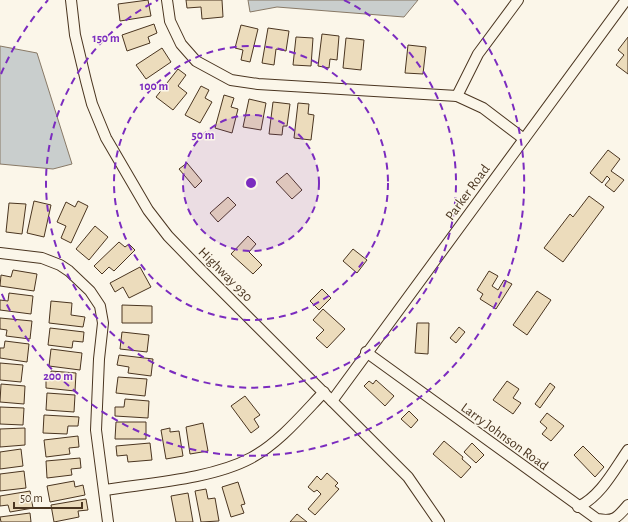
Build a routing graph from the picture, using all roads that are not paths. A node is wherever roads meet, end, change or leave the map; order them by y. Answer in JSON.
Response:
{"nodes":[{"id":1,"x":71,"y":0,"type":"edge"},
{"id":2,"x":167,"y":0,"type":"edge"},
{"id":3,"x":518,"y":0,"type":"edge"},
{"id":4,"x":626,"y":0,"type":"edge"},
{"id":5,"x":457,"y":96,"type":"junction"},
{"id":6,"x":524,"y":139,"type":"junction"},
{"id":7,"x":0,"y":253,"type":"edge"},
{"id":8,"x":366,"y":352,"type":"junction"},
{"id":9,"x":324,"y":392,"type":"junction"},
{"id":10,"x":332,"y":401,"type":"junction"},
{"id":11,"x":628,"y":450,"type":"edge"},
{"id":12,"x":105,"y":490,"type":"junction"},
{"id":13,"x":628,"y":506,"type":"edge"},
{"id":14,"x":578,"y":507,"type":"junction"},
{"id":15,"x":108,"y":522,"type":"edge"},
{"id":16,"x":439,"y":522,"type":"edge"}],
"edges":[{"from":1,"to":9,"type":"street","name":"Highway 930"},
{"from":2,"to":5,"type":"street"},
{"from":3,"to":5,"type":"street"},
{"from":4,"to":6,"type":"street","name":"Parker Road"},
{"from":5,"to":6,"type":"street"},
{"from":6,"to":8,"type":"street","name":"Parker Road"},
{"from":7,"to":12,"type":"street"},
{"from":8,"to":10,"type":"street","name":"Parker Road"},
{"from":8,"to":14,"type":"street","name":"Larry Johnson Road"},
{"from":9,"to":10,"type":"street","name":"Highway 930"},
{"from":9,"to":12,"type":"street"},
{"from":10,"to":16,"type":"street","name":"Highway 930"},
{"from":11,"to":14,"type":"street"},
{"from":12,"to":15,"type":"street"},
{"from":13,"to":14,"type":"street","name":"Larry Johnson Road"}]}
